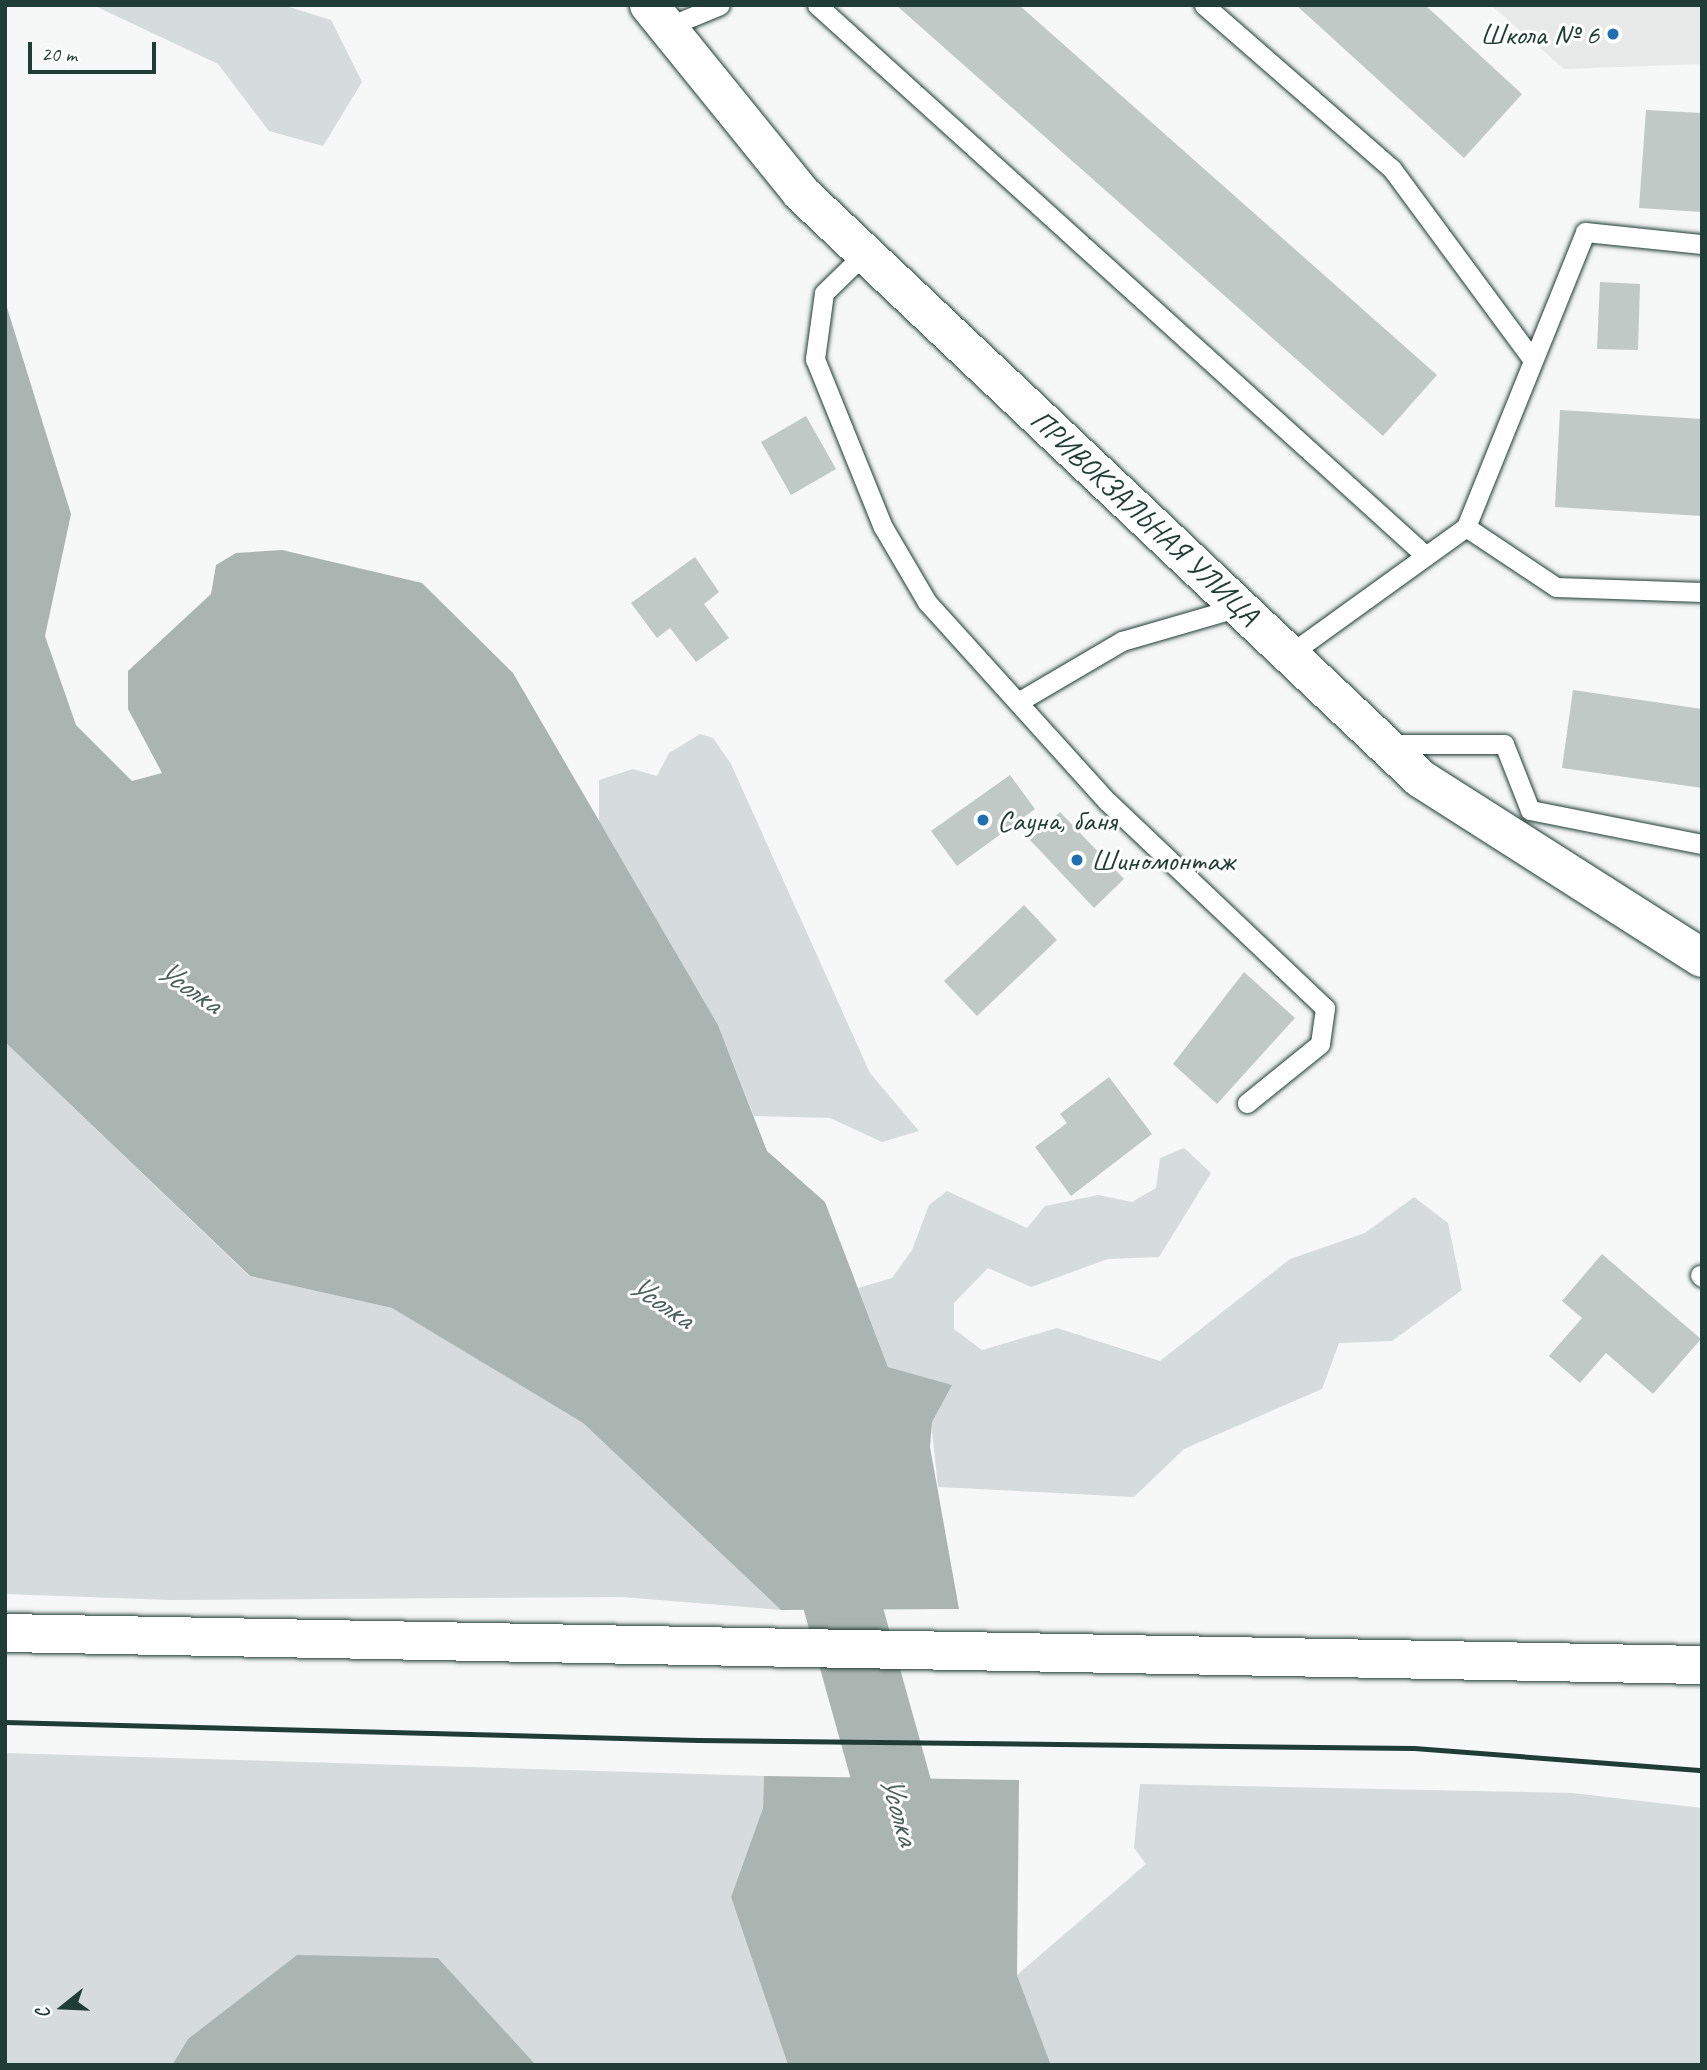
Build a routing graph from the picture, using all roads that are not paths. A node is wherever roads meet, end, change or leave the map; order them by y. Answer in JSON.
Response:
{"nodes":[{"id":1,"x":720,"y":5,"type":"edge"},
{"id":2,"x":817,"y":5,"type":"edge"},
{"id":3,"x":1204,"y":5,"type":"edge"},
{"id":4,"x":658,"y":16,"type":"edge"},
{"id":5,"x":1702,"y":244,"type":"edge"},
{"id":6,"x":865,"y":253,"type":"junction"},
{"id":7,"x":1533,"y":360,"type":"junction"},
{"id":8,"x":1466,"y":527,"type":"junction"},
{"id":9,"x":1426,"y":556,"type":"junction"},
{"id":10,"x":1702,"y":592,"type":"edge"},
{"id":11,"x":1239,"y":607,"type":"junction"},
{"id":12,"x":1290,"y":654,"type":"junction"},
{"id":13,"x":1018,"y":702,"type":"junction"},
{"id":14,"x":1385,"y":744,"type":"junction"},
{"id":15,"x":1702,"y":844,"type":"edge"},
{"id":16,"x":1702,"y":958,"type":"edge"},
{"id":17,"x":1247,"y":1103,"type":"dead end"},
{"id":18,"x":5,"y":1633,"type":"edge"},
{"id":19,"x":1702,"y":1665,"type":"edge"}],
"edges":[{"from":1,"to":4,"type":"lane"},
{"from":2,"to":9,"type":"lane"},
{"from":3,"to":7,"type":"lane"},
{"from":4,"to":6,"type":"main road","name":"ПРИВОКЗАЛЬНАЯ УЛИЦА"},
{"from":5,"to":7,"type":"lane"},
{"from":6,"to":11,"type":"main road","name":"ПРИВОКЗАЛЬНАЯ УЛИЦА"},
{"from":6,"to":13,"type":"lane"},
{"from":7,"to":8,"type":"lane"},
{"from":8,"to":9,"type":"lane"},
{"from":8,"to":10,"type":"lane"},
{"from":9,"to":12,"type":"lane"},
{"from":11,"to":12,"type":"main road","name":"ПРИВОКЗАЛЬНАЯ УЛИЦА"},
{"from":11,"to":13,"type":"lane"},
{"from":12,"to":14,"type":"main road","name":"ПРИВОКЗАЛЬНАЯ УЛИЦА"},
{"from":13,"to":17,"type":"lane"},
{"from":14,"to":15,"type":"lane"},
{"from":14,"to":16,"type":"main road","name":"ПРИВОКЗАЛЬНАЯ УЛИЦА"},
{"from":18,"to":19,"type":"main road"}]}
